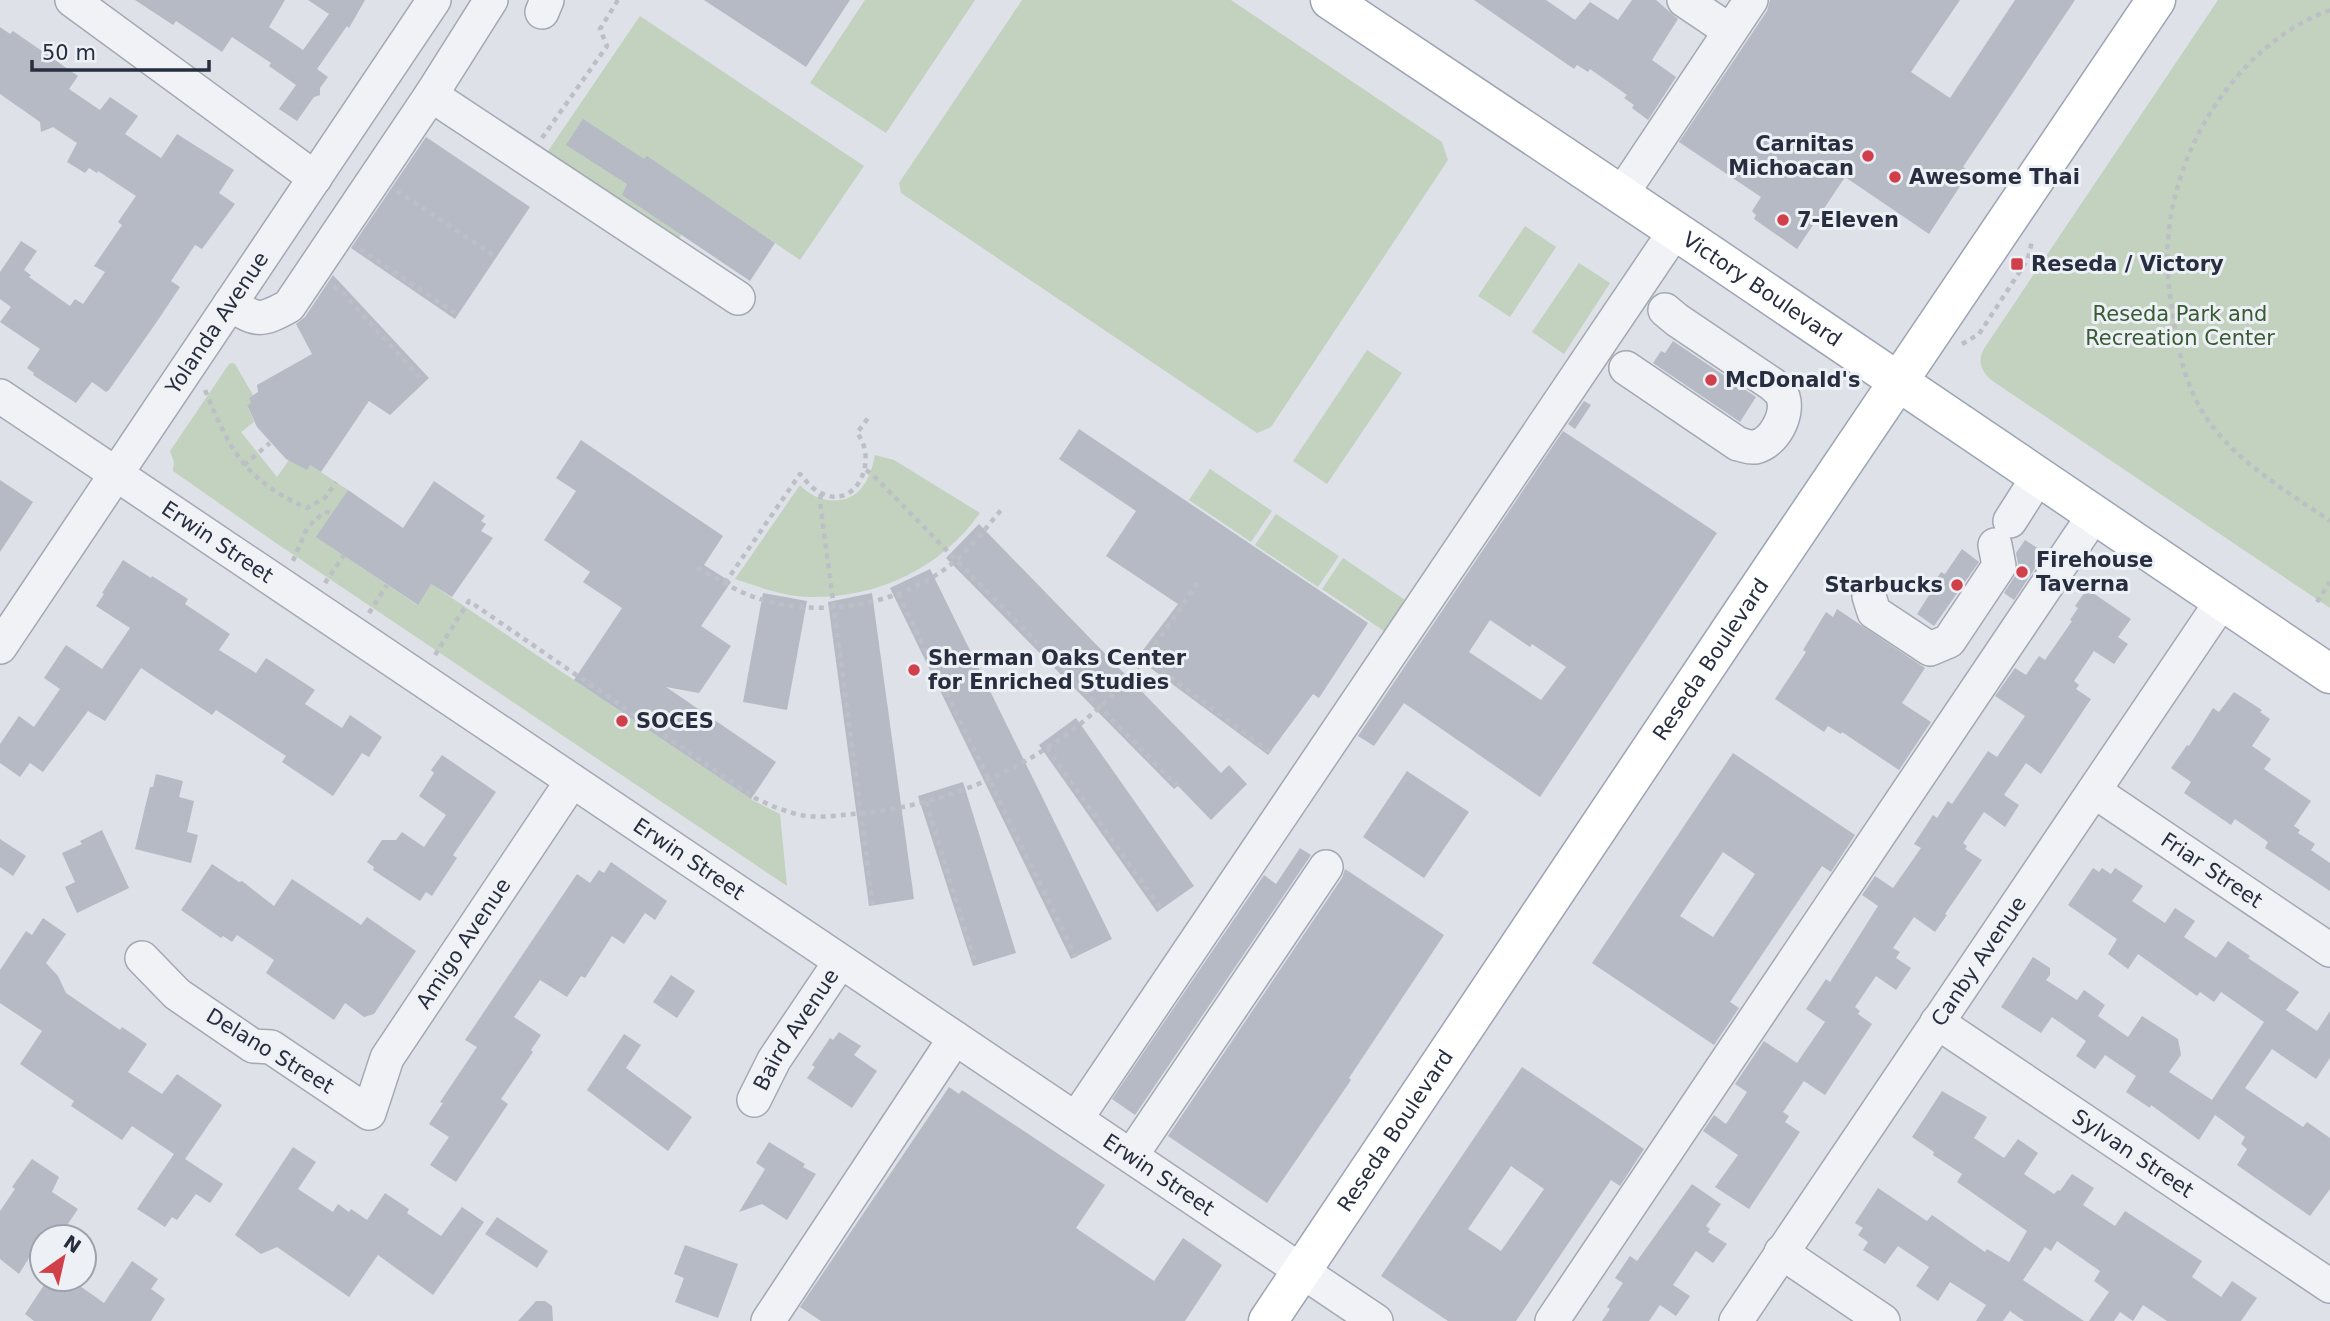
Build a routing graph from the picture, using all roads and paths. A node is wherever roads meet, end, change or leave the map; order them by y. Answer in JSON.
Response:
{"nodes":[{"id":1,"x":72,"y":0,"type":"edge"},
{"id":2,"x":434,"y":0,"type":"edge"},
{"id":3,"x":491,"y":0,"type":"edge"},
{"id":4,"x":618,"y":0,"type":"edge"},
{"id":5,"x":1331,"y":0,"type":"edge"},
{"id":6,"x":1684,"y":0,"type":"edge"},
{"id":7,"x":1751,"y":0,"type":"edge"},
{"id":8,"x":2156,"y":0,"type":"edge"},
{"id":9,"x":2330,"y":10,"type":"edge"},
{"id":10,"x":1730,"y":31,"type":"junction"},
{"id":11,"x":431,"y":94,"type":"junction"},
{"id":12,"x":527,"y":159,"type":"junction"},
{"id":13,"x":375,"y":176,"type":"junction"},
{"id":14,"x":315,"y":178,"type":"junction"},
{"id":15,"x":1621,"y":195,"type":"junction"},
{"id":16,"x":1675,"y":231,"type":"junction"},
{"id":17,"x":337,"y":234,"type":"junction"},
{"id":18,"x":495,"y":256,"type":"dead end"},
{"id":19,"x":311,"y":272,"type":"junction"},
{"id":20,"x":738,"y":298,"type":"dead end"},
{"id":21,"x":230,"y":304,"type":"junction"},
{"id":22,"x":1665,"y":310,"type":"dead end"},
{"id":23,"x":455,"y":313,"type":"dead end"},
{"id":24,"x":1626,"y":368,"type":"dead end"},
{"id":25,"x":422,"y":380,"type":"dead end"},
{"id":26,"x":1899,"y":382,"type":"junction"},
{"id":27,"x":205,"y":390,"type":"dead end"},
{"id":28,"x":0,"y":396,"type":"edge"},
{"id":29,"x":868,"y":418,"type":"dead end"},
{"id":30,"x":270,"y":443,"type":"dead end"},
{"id":31,"x":244,"y":465,"type":"junction"},
{"id":32,"x":866,"y":470,"type":"junction"},
{"id":33,"x":116,"y":473,"type":"junction"},
{"id":34,"x":2038,"y":477,"type":"junction"},
{"id":35,"x":336,"y":482,"type":"dead end"},
{"id":36,"x":821,"y":494,"type":"junction"},
{"id":37,"x":1002,"y":509,"type":"dead end"},
{"id":38,"x":333,"y":512,"type":"dead end"},
{"id":39,"x":2094,"y":515,"type":"junction"},
{"id":40,"x":2330,"y":521,"type":"edge"},
{"id":41,"x":344,"y":555,"type":"dead end"},
{"id":42,"x":956,"y":561,"type":"junction"},
{"id":43,"x":293,"y":562,"type":"dead end"},
{"id":44,"x":697,"y":568,"type":"dead end"},
{"id":45,"x":1199,"y":581,"type":"dead end"},
{"id":46,"x":2330,"y":582,"type":"edge"},
{"id":47,"x":325,"y":583,"type":"dead end"},
{"id":48,"x":725,"y":583,"type":"junction"},
{"id":49,"x":387,"y":585,"type":"dead end"},
{"id":50,"x":898,"y":594,"type":"junction"},
{"id":51,"x":1869,"y":596,"type":"dead end"},
{"id":52,"x":2222,"y":601,"type":"junction"},
{"id":53,"x":2316,"y":602,"type":"dead end"},
{"id":54,"x":833,"y":606,"type":"junction"},
{"id":55,"x":369,"y":613,"type":"dead end"},
{"id":56,"x":0,"y":647,"type":"edge"},
{"id":57,"x":433,"y":657,"type":"dead end"},
{"id":58,"x":1146,"y":659,"type":"junction"},
{"id":59,"x":2330,"y":674,"type":"edge"},
{"id":60,"x":1100,"y":707,"type":"junction"},
{"id":61,"x":1047,"y":748,"type":"junction"},
{"id":62,"x":1270,"y":752,"type":"dead end"},
{"id":63,"x":989,"y":779,"type":"junction"},
{"id":64,"x":572,"y":781,"type":"junction"},
{"id":65,"x":1177,"y":786,"type":"dead end"},
{"id":66,"x":2094,"y":791,"type":"junction"},
{"id":67,"x":926,"y":802,"type":"junction"},
{"id":68,"x":861,"y":814,"type":"junction"},
{"id":69,"x":1326,"y":867,"type":"dead end"},
{"id":70,"x":873,"y":905,"type":"dead end"},
{"id":71,"x":1161,"y":909,"type":"dead end"},
{"id":72,"x":2330,"y":950,"type":"edge"},
{"id":73,"x":1076,"y":957,"type":"dead end"},
{"id":74,"x":142,"y":958,"type":"dead end"},
{"id":75,"x":840,"y":962,"type":"junction"},
{"id":76,"x":976,"y":965,"type":"dead end"},
{"id":77,"x":1937,"y":1022,"type":"junction"},
{"id":78,"x":955,"y":1038,"type":"junction"},
{"id":79,"x":754,"y":1100,"type":"dead end"},
{"id":80,"x":369,"y":1113,"type":"joint"},
{"id":81,"x":1076,"y":1119,"type":"junction"},
{"id":82,"x":1131,"y":1156,"type":"junction"},
{"id":83,"x":1782,"y":1252,"type":"junction"},
{"id":84,"x":1301,"y":1271,"type":"junction"},
{"id":85,"x":2330,"y":1286,"type":"edge"},
{"id":86,"x":768,"y":1321,"type":"edge"},
{"id":87,"x":1268,"y":1321,"type":"edge"},
{"id":88,"x":1376,"y":1321,"type":"edge"},
{"id":89,"x":1552,"y":1321,"type":"edge"},
{"id":90,"x":1735,"y":1321,"type":"edge"},
{"id":91,"x":1883,"y":1321,"type":"edge"}],
"edges":[{"from":1,"to":14,"type":"street"},
{"from":2,"to":14,"type":"street","name":"Yolanda Avenue"},
{"from":3,"to":11,"type":"street"},
{"from":4,"to":12,"type":"path"},
{"from":5,"to":15,"type":"main road","name":"Victory Boulevard"},
{"from":6,"to":10,"type":"street"},
{"from":7,"to":10,"type":"street"},
{"from":8,"to":26,"type":"main road","name":"Reseda Boulevard"},
{"from":9,"to":40,"type":"path"},
{"from":10,"to":15,"type":"street"},
{"from":11,"to":12,"type":"street"},
{"from":11,"to":13,"type":"street"},
{"from":12,"to":20,"type":"street"},
{"from":13,"to":17,"type":"street"},
{"from":13,"to":18,"type":"path"},
{"from":14,"to":21,"type":"street","name":"Yolanda Avenue"},
{"from":15,"to":16,"type":"main road","name":"Victory Boulevard"},
{"from":16,"to":26,"type":"main road","name":"Victory Boulevard"},
{"from":16,"to":81,"type":"street"},
{"from":17,"to":19,"type":"street"},
{"from":17,"to":23,"type":"path"},
{"from":19,"to":21,"type":"street"},
{"from":19,"to":25,"type":"path"},
{"from":21,"to":33,"type":"street","name":"Yolanda Avenue"},
{"from":22,"to":24,"type":"street"},
{"from":26,"to":34,"type":"main road","name":"Victory Boulevard"},
{"from":26,"to":84,"type":"main road","name":"Reseda Boulevard"},
{"from":27,"to":31,"type":"path"},
{"from":28,"to":33,"type":"street","name":"Erwin Street"},
{"from":29,"to":32,"type":"path"},
{"from":30,"to":31,"type":"path"},
{"from":31,"to":35,"type":"path"},
{"from":32,"to":36,"type":"path"},
{"from":32,"to":42,"type":"path"},
{"from":33,"to":56,"type":"street","name":"Yolanda Avenue"},
{"from":33,"to":64,"type":"street","name":"Erwin Street"},
{"from":34,"to":39,"type":"main road","name":"Victory Boulevard"},
{"from":34,"to":51,"type":"street"},
{"from":36,"to":48,"type":"path"},
{"from":36,"to":54,"type":"path"},
{"from":37,"to":42,"type":"path"},
{"from":38,"to":43,"type":"path"},
{"from":39,"to":52,"type":"main road","name":"Victory Boulevard"},
{"from":39,"to":89,"type":"street"},
{"from":41,"to":47,"type":"path"},
{"from":42,"to":50,"type":"path"},
{"from":42,"to":60,"type":"path"},
{"from":44,"to":48,"type":"path"},
{"from":45,"to":58,"type":"path"},
{"from":46,"to":53,"type":"path"},
{"from":48,"to":54,"type":"path"},
{"from":49,"to":55,"type":"path"},
{"from":50,"to":54,"type":"path"},
{"from":50,"to":63,"type":"path"},
{"from":52,"to":59,"type":"main road","name":"Victory Boulevard"},
{"from":52,"to":66,"type":"street","name":"Canby Avenue"},
{"from":54,"to":68,"type":"path"},
{"from":57,"to":68,"type":"path"},
{"from":58,"to":60,"type":"path"},
{"from":58,"to":62,"type":"path"},
{"from":60,"to":61,"type":"path"},
{"from":60,"to":65,"type":"path"},
{"from":61,"to":63,"type":"path"},
{"from":61,"to":71,"type":"path"},
{"from":63,"to":67,"type":"path"},
{"from":63,"to":73,"type":"path"},
{"from":64,"to":75,"type":"street","name":"Erwin Street"},
{"from":64,"to":80,"type":"street","name":"Amigo Avenue"},
{"from":66,"to":72,"type":"street","name":"Friar Street"},
{"from":66,"to":77,"type":"street","name":"Canby Avenue"},
{"from":67,"to":68,"type":"path"},
{"from":67,"to":76,"type":"path"},
{"from":68,"to":70,"type":"path"},
{"from":69,"to":82,"type":"street"},
{"from":74,"to":80,"type":"street","name":"Delano Street"},
{"from":75,"to":78,"type":"street","name":"Erwin Street"},
{"from":75,"to":79,"type":"street","name":"Baird Avenue"},
{"from":77,"to":83,"type":"street","name":"Canby Avenue"},
{"from":77,"to":85,"type":"street","name":"Sylvan Street"},
{"from":78,"to":81,"type":"street","name":"Erwin Street"},
{"from":78,"to":86,"type":"street"},
{"from":81,"to":82,"type":"street","name":"Erwin Street"},
{"from":82,"to":84,"type":"street","name":"Erwin Street"},
{"from":83,"to":90,"type":"street","name":"Canby Avenue"},
{"from":83,"to":91,"type":"street"},
{"from":84,"to":87,"type":"main road","name":"Reseda Boulevard"},
{"from":84,"to":88,"type":"street","name":"Erwin Street"}]}
